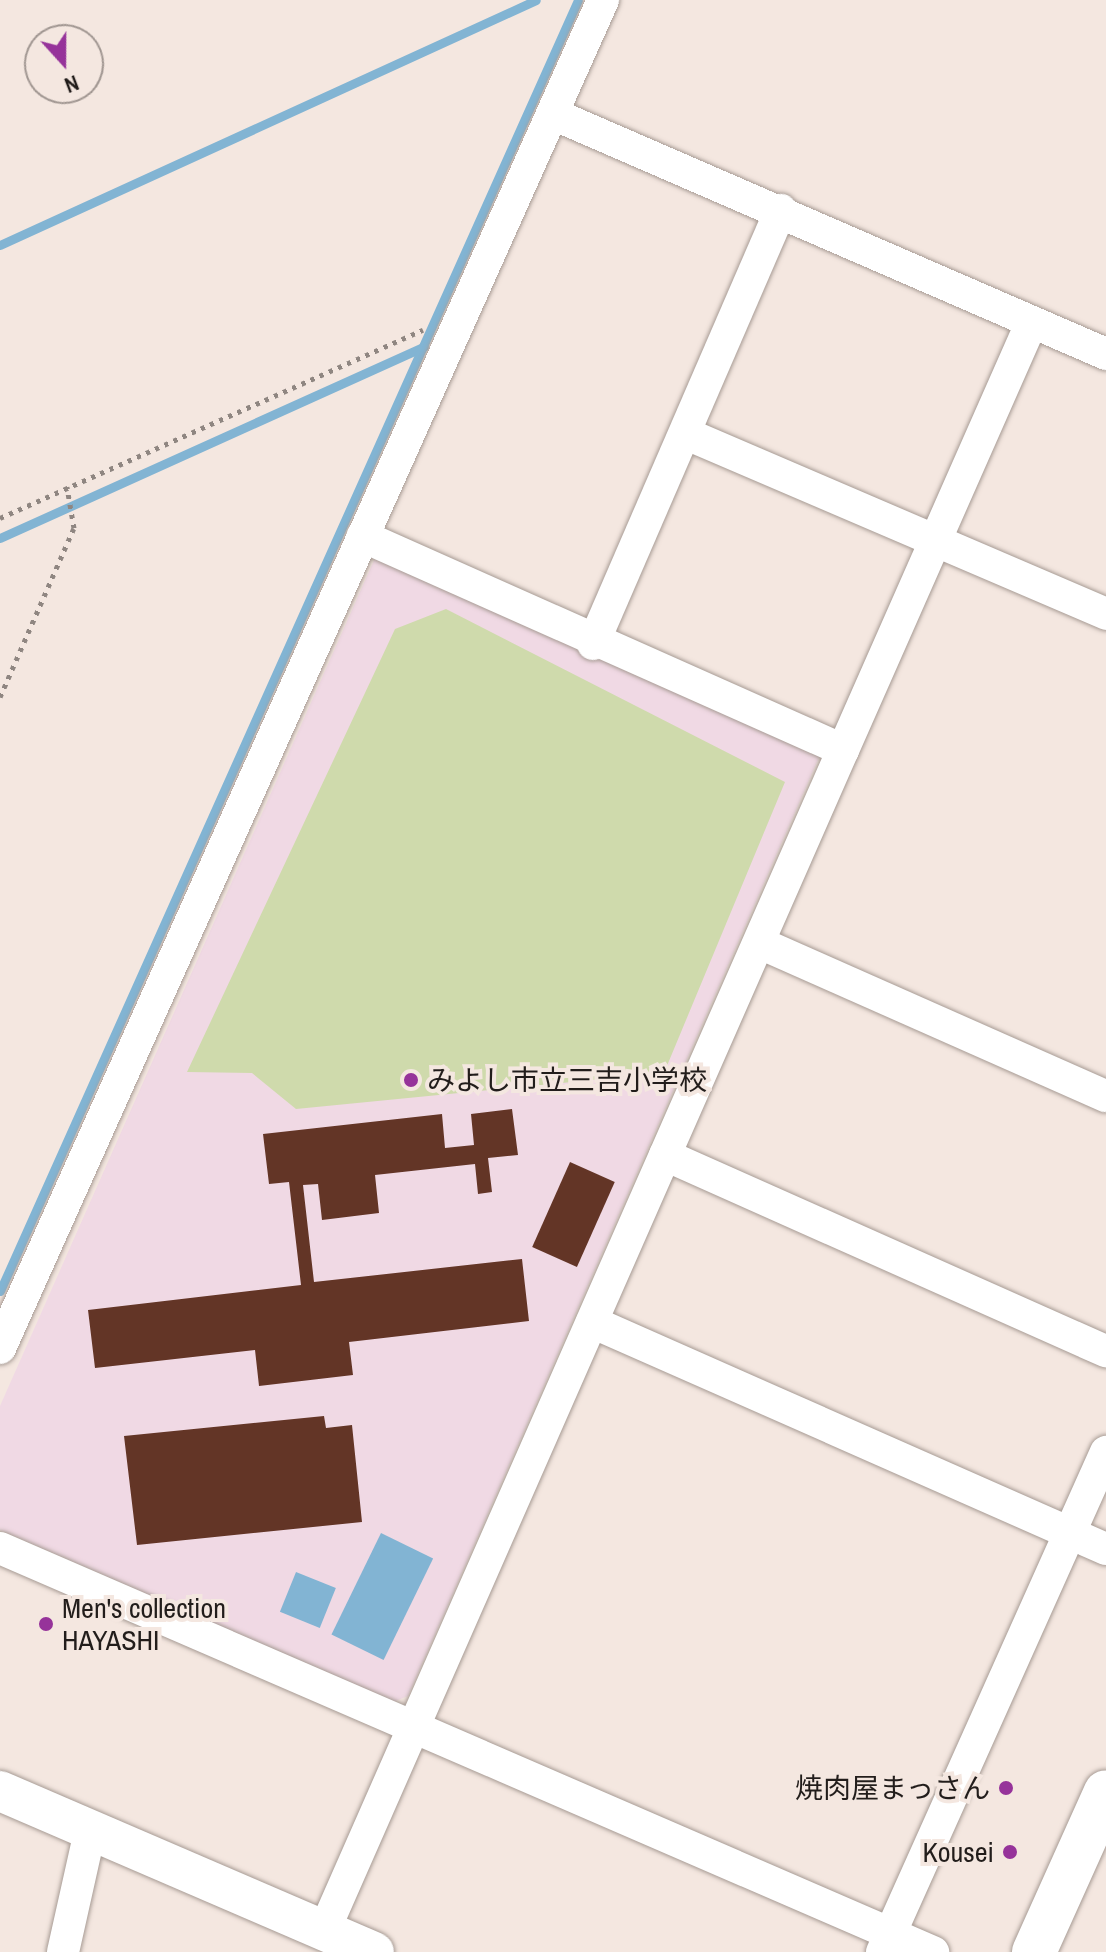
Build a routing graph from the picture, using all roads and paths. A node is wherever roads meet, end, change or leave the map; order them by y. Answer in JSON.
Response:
{"nodes":[{"id":1,"x":603,"y":0,"type":"edge"},
{"id":2,"x":553,"y":114,"type":"junction"},
{"id":3,"x":781,"y":210,"type":"junction"},
{"id":4,"x":1032,"y":322,"type":"junction"},
{"id":5,"x":449,"y":341,"type":"junction"},
{"id":6,"x":1106,"y":354,"type":"edge"},
{"id":7,"x":689,"y":435,"type":"junction"},
{"id":8,"x":67,"y":487,"type":"junction"},
{"id":9,"x":0,"y":518,"type":"edge"},
{"id":10,"x":362,"y":536,"type":"junction"},
{"id":11,"x":939,"y":539,"type":"junction"},
{"id":12,"x":1106,"y":614,"type":"edge"},
{"id":13,"x":593,"y":644,"type":"junction"},
{"id":14,"x":0,"y":697,"type":"edge"},
{"id":15,"x":843,"y":750,"type":"junction"},
{"id":16,"x":760,"y":943,"type":"junction"},
{"id":17,"x":1106,"y":1096,"type":"edge"},
{"id":18,"x":665,"y":1155,"type":"junction"},
{"id":19,"x":592,"y":1322,"type":"junction"},
{"id":20,"x":0,"y":1348,"type":"edge"},
{"id":21,"x":1106,"y":1351,"type":"edge"},
{"id":22,"x":1106,"y":1452,"type":"edge"},
{"id":23,"x":1072,"y":1535,"type":"junction"},
{"id":24,"x":0,"y":1548,"type":"edge"},
{"id":25,"x":1106,"y":1549,"type":"edge"},
{"id":26,"x":412,"y":1722,"type":"junction"},
{"id":27,"x":0,"y":1791,"type":"edge"},
{"id":28,"x":1106,"y":1792,"type":"edge"},
{"id":29,"x":90,"y":1831,"type":"junction"},
{"id":30,"x":324,"y":1931,"type":"junction"},
{"id":31,"x":886,"y":1943,"type":"edge"},
{"id":32,"x":63,"y":1952,"type":"edge"},
{"id":33,"x":374,"y":1952,"type":"edge"},
{"id":34,"x":933,"y":1952,"type":"edge"},
{"id":35,"x":1034,"y":1952,"type":"edge"}],
"edges":[{"from":1,"to":2,"type":"street"},
{"from":2,"to":3,"type":"street"},
{"from":2,"to":5,"type":"street"},
{"from":3,"to":4,"type":"street"},
{"from":3,"to":7,"type":"street"},
{"from":4,"to":6,"type":"street"},
{"from":4,"to":11,"type":"street"},
{"from":5,"to":8,"type":"path"},
{"from":5,"to":10,"type":"street"},
{"from":7,"to":11,"type":"street"},
{"from":7,"to":13,"type":"street"},
{"from":8,"to":9,"type":"path"},
{"from":8,"to":14,"type":"path"},
{"from":10,"to":13,"type":"street"},
{"from":10,"to":20,"type":"street"},
{"from":11,"to":12,"type":"street"},
{"from":11,"to":15,"type":"street"},
{"from":13,"to":15,"type":"street"},
{"from":15,"to":16,"type":"street"},
{"from":16,"to":17,"type":"street"},
{"from":16,"to":18,"type":"street"},
{"from":18,"to":19,"type":"street"},
{"from":18,"to":21,"type":"street"},
{"from":19,"to":23,"type":"street"},
{"from":19,"to":26,"type":"street"},
{"from":22,"to":23,"type":"street"},
{"from":23,"to":25,"type":"street"},
{"from":23,"to":31,"type":"street"},
{"from":24,"to":26,"type":"street"},
{"from":26,"to":30,"type":"street"},
{"from":26,"to":31,"type":"street"},
{"from":27,"to":29,"type":"street"},
{"from":28,"to":35,"type":"main road"},
{"from":29,"to":30,"type":"street"},
{"from":29,"to":32,"type":"street"},
{"from":30,"to":33,"type":"street"},
{"from":31,"to":34,"type":"street"}]}
